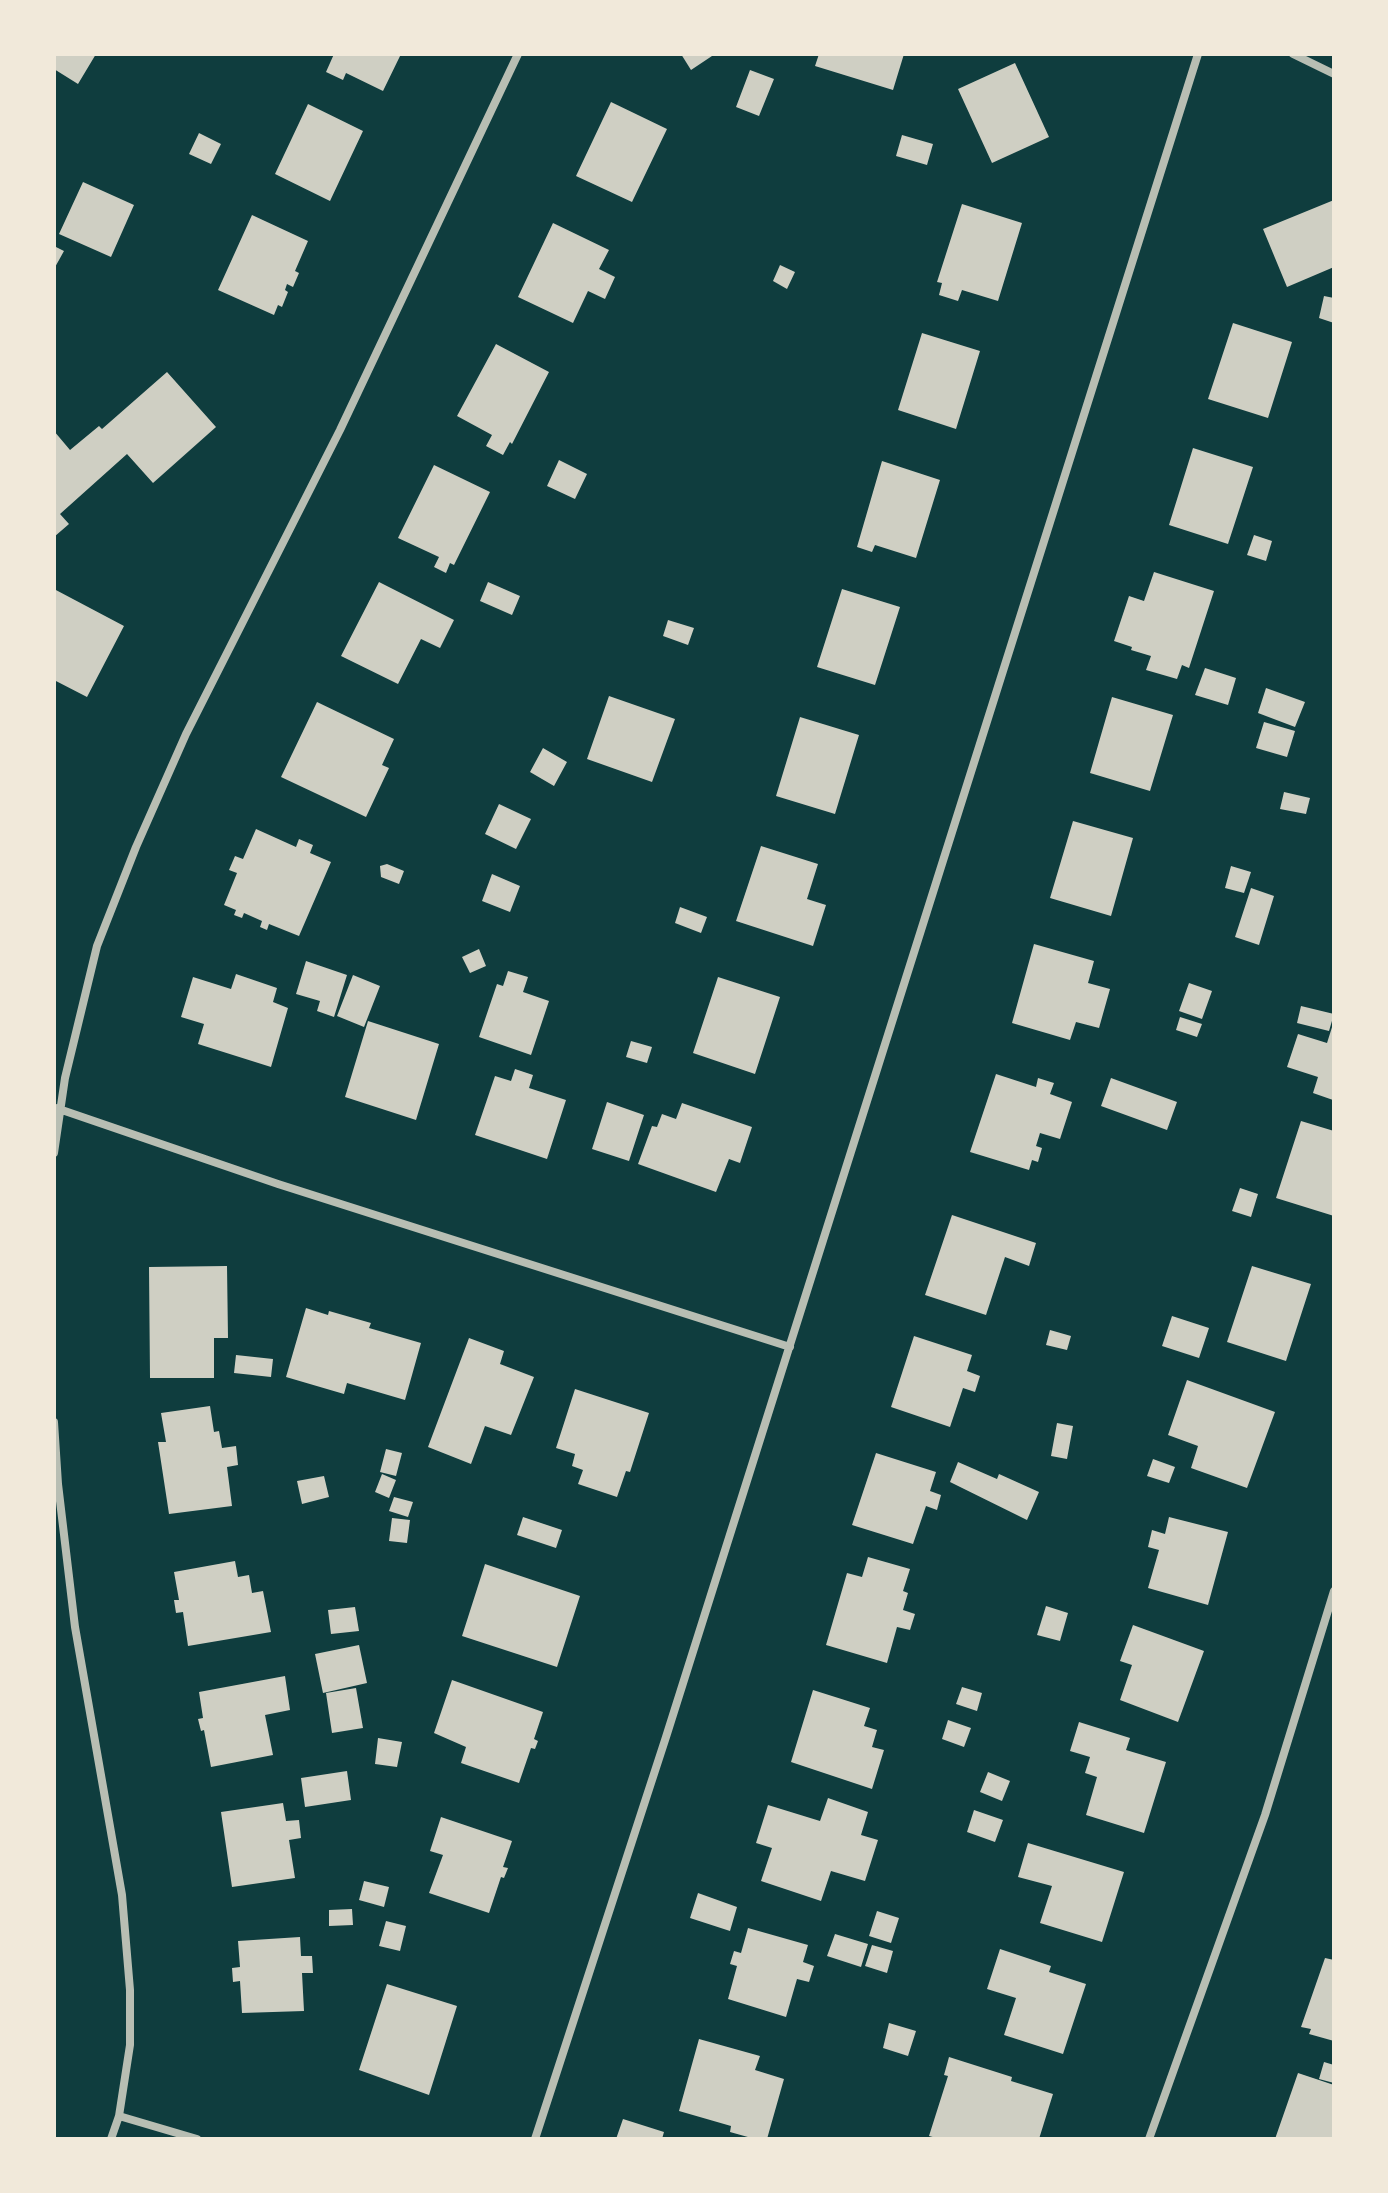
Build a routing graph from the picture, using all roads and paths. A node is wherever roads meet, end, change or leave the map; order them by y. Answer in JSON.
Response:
{"nodes":[{"id":1,"x":518,"y":54,"type":"edge"},
{"id":2,"x":1198,"y":54,"type":"edge"},
{"id":3,"x":1293,"y":54,"type":"edge"},
{"id":4,"x":1334,"y":74,"type":"edge"},
{"id":5,"x":56,"y":1108,"type":"edge"},
{"id":6,"x":54,"y":1153,"type":"edge"},
{"id":7,"x":790,"y":1347,"type":"junction"},
{"id":8,"x":54,"y":1422,"type":"edge"},
{"id":9,"x":1334,"y":1591,"type":"edge"},
{"id":10,"x":119,"y":2116,"type":"junction"},
{"id":11,"x":111,"y":2139,"type":"edge"},
{"id":12,"x":197,"y":2139,"type":"edge"},
{"id":13,"x":535,"y":2139,"type":"edge"},
{"id":14,"x":1149,"y":2139,"type":"edge"}],
"edges":[{"from":1,"to":5,"type":"street"},
{"from":2,"to":7,"type":"street"},
{"from":3,"to":4,"type":"street"},
{"from":5,"to":6,"type":"street"},
{"from":5,"to":7,"type":"street"},
{"from":7,"to":13,"type":"street"},
{"from":8,"to":10,"type":"street"},
{"from":9,"to":14,"type":"street"},
{"from":10,"to":11,"type":"street"},
{"from":10,"to":12,"type":"street"}]}
